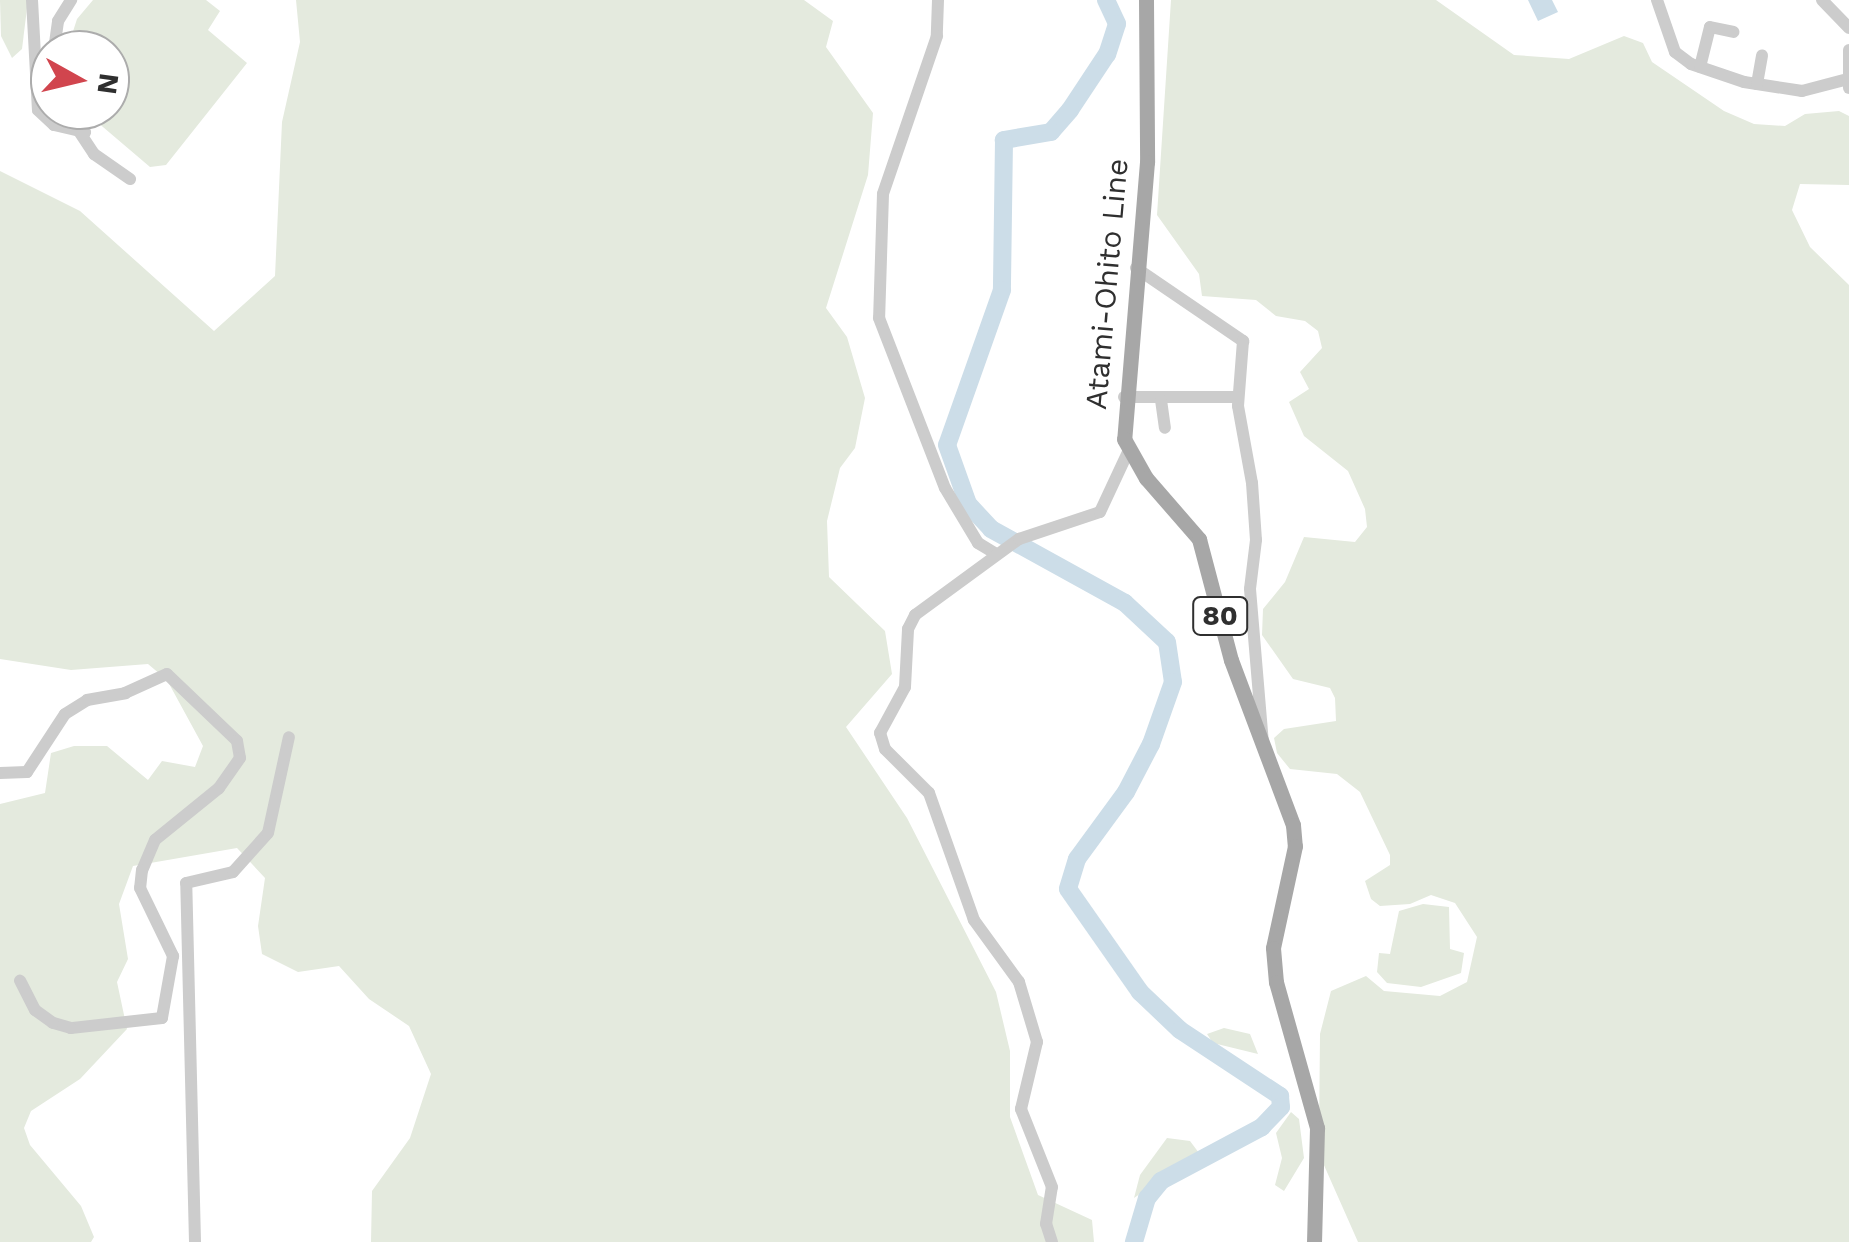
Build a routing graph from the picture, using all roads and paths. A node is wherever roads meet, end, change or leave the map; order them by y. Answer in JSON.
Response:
{"nodes":[{"id":1,"x":32,"y":0,"type":"edge"},
{"id":2,"x":72,"y":0,"type":"edge"},
{"id":3,"x":938,"y":0,"type":"edge"},
{"id":4,"x":1146,"y":0,"type":"edge"},
{"id":5,"x":1657,"y":0,"type":"edge"},
{"id":6,"x":1822,"y":0,"type":"edge"},
{"id":7,"x":1849,"y":28,"type":"edge"},
{"id":8,"x":57,"y":30,"type":"edge"},
{"id":9,"x":1732,"y":32,"type":"dead end"},
{"id":10,"x":1849,"y":50,"type":"edge"},
{"id":11,"x":1762,"y":55,"type":"dead end"},
{"id":12,"x":1700,"y":67,"type":"junction"},
{"id":13,"x":1758,"y":84,"type":"junction"},
{"id":14,"x":1846,"y":84,"type":"edge"},
{"id":15,"x":85,"y":132,"type":"joint"},
{"id":16,"x":130,"y":179,"type":"dead end"},
{"id":17,"x":1136,"y":268,"type":"junction"},
{"id":18,"x":1124,"y":397,"type":"junction"},
{"id":19,"x":1238,"y":397,"type":"junction"},
{"id":20,"x":1160,"y":400,"type":"junction"},
{"id":21,"x":1165,"y":428,"type":"dead end"},
{"id":22,"x":1128,"y":452,"type":"junction"},
{"id":23,"x":996,"y":554,"type":"junction"},
{"id":24,"x":289,"y":737,"type":"dead end"},
{"id":25,"x":1263,"y":743,"type":"junction"},
{"id":26,"x":0,"y":773,"type":"edge"},
{"id":27,"x":20,"y":981,"type":"dead end"},
{"id":28,"x":195,"y":1242,"type":"edge"},
{"id":29,"x":1052,"y":1242,"type":"edge"},
{"id":30,"x":1314,"y":1242,"type":"edge"}],
"edges":[{"from":1,"to":15,"type":"street"},
{"from":2,"to":8,"type":"street"},
{"from":3,"to":23,"type":"street"},
{"from":4,"to":17,"type":"main road","name":"Atami-Ohito Line"},
{"from":5,"to":12,"type":"street"},
{"from":6,"to":7,"type":"street"},
{"from":9,"to":12,"type":"street"},
{"from":10,"to":14,"type":"street"},
{"from":11,"to":13,"type":"street"},
{"from":12,"to":13,"type":"street"},
{"from":13,"to":14,"type":"street"},
{"from":15,"to":16,"type":"street"},
{"from":17,"to":18,"type":"main road","name":"Atami-Ohito Line"},
{"from":17,"to":19,"type":"street"},
{"from":18,"to":20,"type":"street"},
{"from":18,"to":22,"type":"main road","name":"Atami-Ohito Line"},
{"from":19,"to":20,"type":"street"},
{"from":19,"to":25,"type":"street"},
{"from":20,"to":21,"type":"street"},
{"from":22,"to":23,"type":"street"},
{"from":22,"to":25,"type":"main road","name":"Atami-Ohito Line","number":"80"},
{"from":23,"to":29,"type":"street"},
{"from":24,"to":28,"type":"street"},
{"from":25,"to":30,"type":"main road","name":"Atami-Ohito Line","number":"80"},
{"from":26,"to":27,"type":"street"}]}
